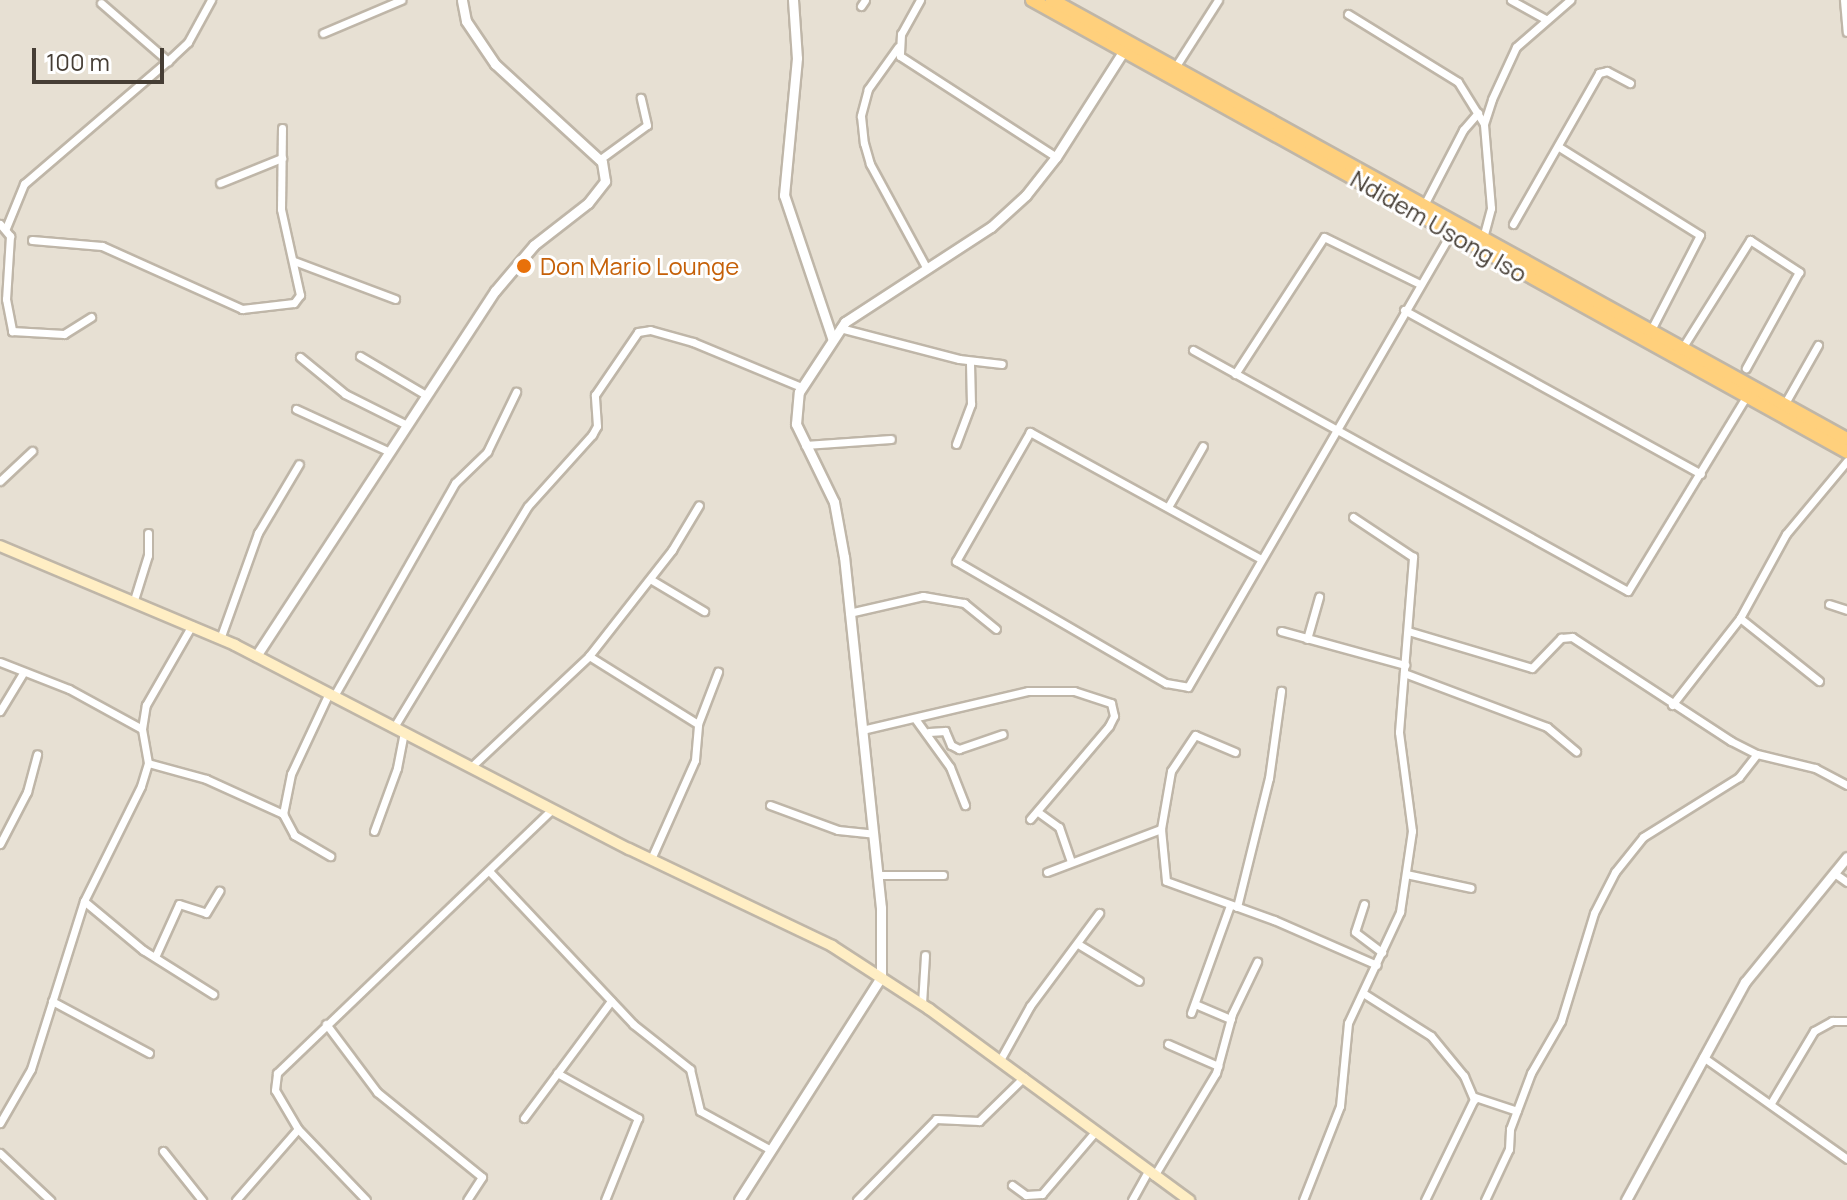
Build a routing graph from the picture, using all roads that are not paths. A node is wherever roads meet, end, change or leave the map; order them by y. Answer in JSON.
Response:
{"nodes":[{"id":1,"x":211,"y":0,"type":"edge"},
{"id":2,"x":401,"y":0,"type":"edge"},
{"id":3,"x":462,"y":0,"type":"edge"},
{"id":4,"x":793,"y":0,"type":"edge"},
{"id":5,"x":920,"y":0,"type":"edge"},
{"id":6,"x":1032,"y":0,"type":"edge"},
{"id":7,"x":1052,"y":0,"type":"edge"},
{"id":8,"x":1218,"y":0,"type":"edge"},
{"id":9,"x":1511,"y":0,"type":"edge"},
{"id":10,"x":1570,"y":0,"type":"edge"},
{"id":11,"x":1844,"y":0,"type":"edge"},
{"id":12,"x":101,"y":3,"type":"dead end"},
{"id":13,"x":1348,"y":14,"type":"dead end"},
{"id":14,"x":1545,"y":19,"type":"junction"},
{"id":15,"x":1847,"y":32,"type":"edge"},
{"id":16,"x":323,"y":33,"type":"dead end"},
{"id":17,"x":1126,"y":45,"type":"junction"},
{"id":18,"x":898,"y":47,"type":"junction"},
{"id":19,"x":168,"y":61,"type":"junction"},
{"id":20,"x":1176,"y":66,"type":"junction"},
{"id":21,"x":1630,"y":83,"type":"dead end"},
{"id":22,"x":641,"y":98,"type":"dead end"},
{"id":23,"x":1478,"y":113,"type":"junction"},
{"id":24,"x":1484,"y":124,"type":"junction"},
{"id":25,"x":282,"y":128,"type":"dead end"},
{"id":26,"x":1559,"y":147,"type":"junction"},
{"id":27,"x":1056,"y":157,"type":"junction"},
{"id":28,"x":282,"y":158,"type":"junction"},
{"id":29,"x":599,"y":160,"type":"junction"},
{"id":30,"x":220,"y":183,"type":"dead end"},
{"id":31,"x":1424,"y":205,"type":"junction"},
{"id":32,"x":1513,"y":224,"type":"dead end"},
{"id":33,"x":3,"y":226,"type":"edge"},
{"id":34,"x":1451,"y":233,"type":"junction"},
{"id":35,"x":1483,"y":238,"type":"junction"},
{"id":36,"x":32,"y":240,"type":"dead end"},
{"id":37,"x":294,"y":261,"type":"junction"},
{"id":38,"x":926,"y":267,"type":"junction"},
{"id":39,"x":4,"y":280,"type":"edge"},
{"id":40,"x":1420,"y":284,"type":"junction"},
{"id":41,"x":395,"y":299,"type":"dead end"},
{"id":42,"x":1404,"y":310,"type":"junction"},
{"id":43,"x":91,"y":317,"type":"dead end"},
{"id":44,"x":840,"y":328,"type":"junction"},
{"id":45,"x":1650,"y":332,"type":"junction"},
{"id":46,"x":832,"y":338,"type":"junction"},
{"id":47,"x":1818,"y":345,"type":"dead end"},
{"id":48,"x":1193,"y":350,"type":"dead end"},
{"id":49,"x":1681,"y":350,"type":"junction"},
{"id":50,"x":360,"y":356,"type":"dead end"},
{"id":51,"x":300,"y":357,"type":"dead end"},
{"id":52,"x":970,"y":362,"type":"junction"},
{"id":53,"x":1002,"y":364,"type":"dead end"},
{"id":54,"x":1746,"y":368,"type":"dead end"},
{"id":55,"x":1235,"y":374,"type":"junction"},
{"id":56,"x":801,"y":387,"type":"junction"},
{"id":57,"x":516,"y":392,"type":"dead end"},
{"id":58,"x":426,"y":395,"type":"junction"},
{"id":59,"x":1746,"y":397,"type":"junction"},
{"id":60,"x":1784,"y":405,"type":"junction"},
{"id":61,"x":296,"y":409,"type":"dead end"},
{"id":62,"x":407,"y":425,"type":"junction"},
{"id":63,"x":1335,"y":427,"type":"junction"},
{"id":64,"x":891,"y":439,"type":"dead end"},
{"id":65,"x":1847,"y":439,"type":"edge"},
{"id":66,"x":956,"y":444,"type":"dead end"},
{"id":67,"x":805,"y":445,"type":"junction"},
{"id":68,"x":1203,"y":446,"type":"dead end"},
{"id":69,"x":32,"y":451,"type":"dead end"},
{"id":70,"x":390,"y":452,"type":"junction"},
{"id":71,"x":1847,"y":452,"type":"edge"},
{"id":72,"x":1847,"y":461,"type":"edge"},
{"id":73,"x":299,"y":464,"type":"dead end"},
{"id":74,"x":1701,"y":474,"type":"junction"},
{"id":75,"x":0,"y":481,"type":"edge"},
{"id":76,"x":699,"y":505,"type":"dead end"},
{"id":77,"x":1168,"y":507,"type":"junction"},
{"id":78,"x":1353,"y":517,"type":"dead end"},
{"id":79,"x":148,"y":533,"type":"dead end"},
{"id":80,"x":0,"y":546,"type":"edge"},
{"id":81,"x":1261,"y":559,"type":"junction"},
{"id":82,"x":650,"y":579,"type":"junction"},
{"id":83,"x":1319,"y":597,"type":"dead end"},
{"id":84,"x":134,"y":600,"type":"junction"},
{"id":85,"x":1829,"y":604,"type":"dead end"},
{"id":86,"x":1847,"y":610,"type":"edge"},
{"id":87,"x":704,"y":611,"type":"dead end"},
{"id":88,"x":849,"y":613,"type":"junction"},
{"id":89,"x":1740,"y":618,"type":"junction"},
{"id":90,"x":192,"y":625,"type":"junction"},
{"id":91,"x":996,"y":629,"type":"dead end"},
{"id":92,"x":1281,"y":631,"type":"dead end"},
{"id":93,"x":1408,"y":631,"type":"junction"},
{"id":94,"x":220,"y":639,"type":"junction"},
{"id":95,"x":1307,"y":639,"type":"junction"},
{"id":96,"x":256,"y":656,"type":"junction"},
{"id":97,"x":589,"y":656,"type":"junction"},
{"id":98,"x":0,"y":662,"type":"edge"},
{"id":99,"x":1404,"y":669,"type":"junction"},
{"id":100,"x":718,"y":672,"type":"dead end"},
{"id":101,"x":23,"y":673,"type":"junction"},
{"id":102,"x":1819,"y":681,"type":"dead end"},
{"id":103,"x":1281,"y":691,"type":"dead end"},
{"id":104,"x":331,"y":694,"type":"junction"},
{"id":105,"x":1672,"y":705,"type":"junction"},
{"id":106,"x":0,"y":711,"type":"edge"},
{"id":107,"x":916,"y":720,"type":"junction"},
{"id":108,"x":698,"y":724,"type":"junction"},
{"id":109,"x":142,"y":729,"type":"junction"},
{"id":110,"x":399,"y":729,"type":"junction"},
{"id":111,"x":862,"y":730,"type":"junction"},
{"id":112,"x":929,"y":732,"type":"junction"},
{"id":113,"x":1003,"y":734,"type":"dead end"},
{"id":114,"x":1576,"y":751,"type":"dead end"},
{"id":115,"x":1235,"y":752,"type":"dead end"},
{"id":116,"x":37,"y":754,"type":"dead end"},
{"id":117,"x":1757,"y":754,"type":"junction"},
{"id":118,"x":148,"y":763,"type":"junction"},
{"id":119,"x":471,"y":767,"type":"junction"},
{"id":120,"x":1847,"y":785,"type":"edge"},
{"id":121,"x":770,"y":805,"type":"dead end"},
{"id":122,"x":965,"y":805,"type":"dead end"},
{"id":123,"x":552,"y":809,"type":"junction"},
{"id":124,"x":1038,"y":812,"type":"junction"},
{"id":125,"x":283,"y":814,"type":"junction"},
{"id":126,"x":1030,"y":819,"type":"dead end"},
{"id":127,"x":1161,"y":829,"type":"junction"},
{"id":128,"x":374,"y":831,"type":"dead end"},
{"id":129,"x":874,"y":834,"type":"junction"},
{"id":130,"x":0,"y":844,"type":"edge"},
{"id":131,"x":330,"y":856,"type":"dead end"},
{"id":132,"x":1847,"y":857,"type":"edge"},
{"id":133,"x":651,"y":859,"type":"junction"},
{"id":134,"x":1071,"y":862,"type":"junction"},
{"id":135,"x":489,"y":871,"type":"junction"},
{"id":136,"x":1047,"y":872,"type":"dead end"},
{"id":137,"x":1834,"y":873,"type":"junction"},
{"id":138,"x":1406,"y":874,"type":"junction"},
{"id":139,"x":878,"y":875,"type":"junction"},
{"id":140,"x":943,"y":875,"type":"dead end"},
{"id":141,"x":1847,"y":882,"type":"edge"},
{"id":142,"x":1471,"y":888,"type":"dead end"},
{"id":143,"x":219,"y":891,"type":"dead end"},
{"id":144,"x":84,"y":901,"type":"junction"},
{"id":145,"x":1364,"y":904,"type":"dead end"},
{"id":146,"x":1234,"y":906,"type":"junction"},
{"id":147,"x":1099,"y":913,"type":"dead end"},
{"id":148,"x":1078,"y":944,"type":"junction"},
{"id":149,"x":1382,"y":952,"type":"junction"},
{"id":150,"x":925,"y":955,"type":"dead end"},
{"id":151,"x":155,"y":957,"type":"junction"},
{"id":152,"x":1257,"y":962,"type":"dead end"},
{"id":153,"x":1377,"y":965,"type":"junction"},
{"id":154,"x":881,"y":977,"type":"junction"},
{"id":155,"x":1139,"y":981,"type":"dead end"},
{"id":156,"x":1363,"y":993,"type":"junction"},
{"id":157,"x":213,"y":994,"type":"dead end"},
{"id":158,"x":52,"y":1001,"type":"junction"},
{"id":159,"x":611,"y":1001,"type":"junction"},
{"id":160,"x":922,"y":1004,"type":"junction"},
{"id":161,"x":1195,"y":1004,"type":"junction"},
{"id":162,"x":1191,"y":1013,"type":"dead end"},
{"id":163,"x":1231,"y":1019,"type":"junction"},
{"id":164,"x":1847,"y":1021,"type":"edge"},
{"id":165,"x":326,"y":1024,"type":"junction"},
{"id":166,"x":1168,"y":1044,"type":"dead end"},
{"id":167,"x":149,"y":1053,"type":"dead end"},
{"id":168,"x":1703,"y":1057,"type":"junction"},
{"id":169,"x":1000,"y":1060,"type":"junction"},
{"id":170,"x":1218,"y":1066,"type":"junction"},
{"id":171,"x":557,"y":1073,"type":"junction"},
{"id":172,"x":1024,"y":1077,"type":"junction"},
{"id":173,"x":1474,"y":1100,"type":"junction"},
{"id":174,"x":1771,"y":1103,"type":"junction"},
{"id":175,"x":1517,"y":1111,"type":"junction"},
{"id":176,"x":524,"y":1118,"type":"dead end"},
{"id":177,"x":0,"y":1123,"type":"edge"},
{"id":178,"x":298,"y":1129,"type":"junction"},
{"id":179,"x":1095,"y":1132,"type":"junction"},
{"id":180,"x":771,"y":1150,"type":"junction"},
{"id":181,"x":163,"y":1151,"type":"dead end"},
{"id":182,"x":0,"y":1153,"type":"edge"},
{"id":183,"x":1847,"y":1159,"type":"edge"},
{"id":184,"x":1151,"y":1173,"type":"junction"},
{"id":185,"x":1012,"y":1185,"type":"dead end"},
{"id":186,"x":50,"y":1200,"type":"edge"},
{"id":187,"x":202,"y":1200,"type":"edge"},
{"id":188,"x":236,"y":1200,"type":"edge"},
{"id":189,"x":366,"y":1200,"type":"edge"},
{"id":190,"x":467,"y":1200,"type":"edge"},
{"id":191,"x":605,"y":1200,"type":"edge"},
{"id":192,"x":739,"y":1200,"type":"edge"},
{"id":193,"x":857,"y":1200,"type":"edge"},
{"id":194,"x":1132,"y":1200,"type":"edge"},
{"id":195,"x":1189,"y":1200,"type":"edge"},
{"id":196,"x":1303,"y":1200,"type":"edge"},
{"id":197,"x":1425,"y":1200,"type":"edge"},
{"id":198,"x":1485,"y":1200,"type":"edge"},
{"id":199,"x":1626,"y":1200,"type":"edge"}],
"edges":[{"from":1,"to":19,"type":"street"},
{"from":2,"to":16,"type":"street"},
{"from":3,"to":29,"type":"street"},
{"from":4,"to":46,"type":"street"},
{"from":5,"to":18,"type":"street"},
{"from":6,"to":17,"type":"highway","name":"Ndidem Usong Iso"},
{"from":7,"to":17,"type":"highway","name":"Ndidem Usong Iso"},
{"from":8,"to":20,"type":"street"},
{"from":9,"to":14,"type":"street"},
{"from":10,"to":14,"type":"street"},
{"from":11,"to":15,"type":"street"},
{"from":12,"to":19,"type":"street"},
{"from":13,"to":23,"type":"street"},
{"from":14,"to":24,"type":"street"},
{"from":17,"to":20,"type":"highway","name":"Ndidem Usong Iso"},
{"from":17,"to":27,"type":"street"},
{"from":17,"to":34,"type":"highway","name":"Ndidem Usong Iso"},
{"from":18,"to":27,"type":"street"},
{"from":18,"to":38,"type":"street"},
{"from":19,"to":33,"type":"street"},
{"from":20,"to":31,"type":"highway","name":"Ndidem Usong Iso"},
{"from":21,"to":26,"type":"street"},
{"from":22,"to":29,"type":"street"},
{"from":23,"to":24,"type":"street"},
{"from":23,"to":31,"type":"street"},
{"from":24,"to":35,"type":"street"},
{"from":25,"to":28,"type":"street"},
{"from":26,"to":32,"type":"street"},
{"from":26,"to":45,"type":"street"},
{"from":27,"to":38,"type":"street"},
{"from":28,"to":30,"type":"street"},
{"from":28,"to":37,"type":"street"},
{"from":29,"to":58,"type":"street"},
{"from":31,"to":35,"type":"highway","name":"Ndidem Usong Iso"},
{"from":33,"to":39,"type":"street"},
{"from":34,"to":40,"type":"street"},
{"from":34,"to":59,"type":"highway","name":"Ndidem Usong Iso"},
{"from":35,"to":45,"type":"highway","name":"Ndidem Usong Iso"},
{"from":36,"to":37,"type":"street"},
{"from":37,"to":41,"type":"street"},
{"from":38,"to":44,"type":"street"},
{"from":39,"to":43,"type":"street"},
{"from":40,"to":42,"type":"street"},
{"from":40,"to":55,"type":"street"},
{"from":42,"to":63,"type":"street"},
{"from":42,"to":74,"type":"street"},
{"from":44,"to":46,"type":"street"},
{"from":44,"to":52,"type":"street"},
{"from":45,"to":49,"type":"highway","name":"Ndidem Usong Iso"},
{"from":46,"to":56,"type":"street"},
{"from":47,"to":60,"type":"street"},
{"from":48,"to":55,"type":"street"},
{"from":49,"to":54,"type":"street"},
{"from":49,"to":60,"type":"highway","name":"Ndidem Usong Iso"},
{"from":50,"to":58,"type":"street"},
{"from":51,"to":62,"type":"street"},
{"from":52,"to":53,"type":"street"},
{"from":52,"to":66,"type":"street"},
{"from":55,"to":63,"type":"street"},
{"from":56,"to":67,"type":"street"},
{"from":56,"to":110,"type":"street"},
{"from":57,"to":104,"type":"street"},
{"from":58,"to":62,"type":"street"},
{"from":59,"to":71,"type":"highway","name":"Ndidem Usong Iso"},
{"from":59,"to":74,"type":"street"},
{"from":60,"to":65,"type":"highway","name":"Ndidem Usong Iso"},
{"from":61,"to":70,"type":"street"},
{"from":62,"to":70,"type":"street"},
{"from":63,"to":74,"type":"street"},
{"from":63,"to":81,"type":"street"},
{"from":64,"to":67,"type":"street"},
{"from":67,"to":88,"type":"street"},
{"from":68,"to":77,"type":"street"},
{"from":69,"to":75,"type":"street"},
{"from":70,"to":96,"type":"street"},
{"from":72,"to":89,"type":"street"},
{"from":73,"to":94,"type":"street"},
{"from":76,"to":82,"type":"street"},
{"from":77,"to":81,"type":"street"},
{"from":77,"to":81,"type":"street"},
{"from":78,"to":93,"type":"street"},
{"from":79,"to":84,"type":"street"},
{"from":80,"to":84,"type":"main road"},
{"from":82,"to":87,"type":"street"},
{"from":82,"to":97,"type":"street"},
{"from":83,"to":95,"type":"street"},
{"from":84,"to":90,"type":"main road"},
{"from":85,"to":86,"type":"street"},
{"from":88,"to":91,"type":"street"},
{"from":88,"to":111,"type":"street"},
{"from":89,"to":102,"type":"street"},
{"from":89,"to":105,"type":"street"},
{"from":90,"to":94,"type":"main road"},
{"from":90,"to":109,"type":"street"},
{"from":92,"to":95,"type":"street"},
{"from":93,"to":99,"type":"street"},
{"from":93,"to":105,"type":"street"},
{"from":94,"to":96,"type":"main road"},
{"from":95,"to":99,"type":"street"},
{"from":96,"to":104,"type":"main road"},
{"from":97,"to":108,"type":"street"},
{"from":97,"to":119,"type":"street"},
{"from":98,"to":101,"type":"street"},
{"from":99,"to":114,"type":"street"},
{"from":99,"to":138,"type":"street"},
{"from":100,"to":108,"type":"street"},
{"from":101,"to":106,"type":"street"},
{"from":101,"to":109,"type":"street"},
{"from":103,"to":146,"type":"street"},
{"from":104,"to":110,"type":"main road"},
{"from":104,"to":125,"type":"street"},
{"from":105,"to":117,"type":"street"},
{"from":107,"to":111,"type":"street"},
{"from":107,"to":112,"type":"street"},
{"from":107,"to":124,"type":"street"},
{"from":108,"to":133,"type":"street"},
{"from":109,"to":118,"type":"street"},
{"from":110,"to":119,"type":"main road"},
{"from":110,"to":128,"type":"street"},
{"from":111,"to":129,"type":"street"},
{"from":112,"to":113,"type":"street"},
{"from":112,"to":122,"type":"street"},
{"from":115,"to":127,"type":"street"},
{"from":116,"to":130,"type":"street"},
{"from":117,"to":120,"type":"street"},
{"from":117,"to":175,"type":"street"},
{"from":118,"to":125,"type":"street"},
{"from":118,"to":144,"type":"street"},
{"from":119,"to":123,"type":"main road"},
{"from":121,"to":129,"type":"street"},
{"from":123,"to":133,"type":"main road"},
{"from":123,"to":135,"type":"street"},
{"from":124,"to":126,"type":"street"},
{"from":124,"to":134,"type":"street"},
{"from":125,"to":131,"type":"street"},
{"from":127,"to":134,"type":"street"},
{"from":127,"to":146,"type":"street"},
{"from":129,"to":139,"type":"street"},
{"from":132,"to":137,"type":"street"},
{"from":133,"to":154,"type":"main road"},
{"from":134,"to":136,"type":"street"},
{"from":135,"to":159,"type":"street"},
{"from":135,"to":165,"type":"street"},
{"from":137,"to":141,"type":"street"},
{"from":137,"to":168,"type":"street"},
{"from":138,"to":142,"type":"street"},
{"from":138,"to":149,"type":"street"},
{"from":139,"to":140,"type":"street"},
{"from":139,"to":154,"type":"street"},
{"from":143,"to":151,"type":"street"},
{"from":144,"to":151,"type":"street"},
{"from":144,"to":158,"type":"street"},
{"from":145,"to":149,"type":"street"},
{"from":146,"to":153,"type":"street"},
{"from":146,"to":161,"type":"street"},
{"from":147,"to":148,"type":"street"},
{"from":148,"to":155,"type":"street"},
{"from":148,"to":169,"type":"street"},
{"from":149,"to":153,"type":"street"},
{"from":150,"to":160,"type":"street"},
{"from":151,"to":157,"type":"street"},
{"from":152,"to":163,"type":"street"},
{"from":153,"to":156,"type":"street"},
{"from":154,"to":160,"type":"main road"},
{"from":154,"to":180,"type":"street"},
{"from":156,"to":173,"type":"street"},
{"from":156,"to":196,"type":"street"},
{"from":158,"to":167,"type":"street"},
{"from":158,"to":177,"type":"street"},
{"from":159,"to":171,"type":"street"},
{"from":159,"to":180,"type":"street"},
{"from":160,"to":169,"type":"main road"},
{"from":161,"to":162,"type":"street"},
{"from":161,"to":163,"type":"street"},
{"from":163,"to":170,"type":"street"},
{"from":164,"to":174,"type":"street"},
{"from":165,"to":178,"type":"street"},
{"from":165,"to":190,"type":"street"},
{"from":166,"to":170,"type":"street"},
{"from":168,"to":174,"type":"street"},
{"from":168,"to":199,"type":"street"},
{"from":169,"to":172,"type":"main road"},
{"from":170,"to":184,"type":"street"},
{"from":171,"to":176,"type":"street"},
{"from":171,"to":191,"type":"street"},
{"from":172,"to":179,"type":"main road"},
{"from":172,"to":193,"type":"street"},
{"from":173,"to":175,"type":"street"},
{"from":173,"to":197,"type":"street"},
{"from":174,"to":183,"type":"street"},
{"from":175,"to":198,"type":"street"},
{"from":178,"to":188,"type":"street"},
{"from":178,"to":189,"type":"street"},
{"from":179,"to":184,"type":"main road"},
{"from":179,"to":185,"type":"street"},
{"from":180,"to":192,"type":"street"},
{"from":181,"to":187,"type":"street"},
{"from":182,"to":186,"type":"street"},
{"from":184,"to":194,"type":"street"},
{"from":184,"to":195,"type":"main road"}]}
